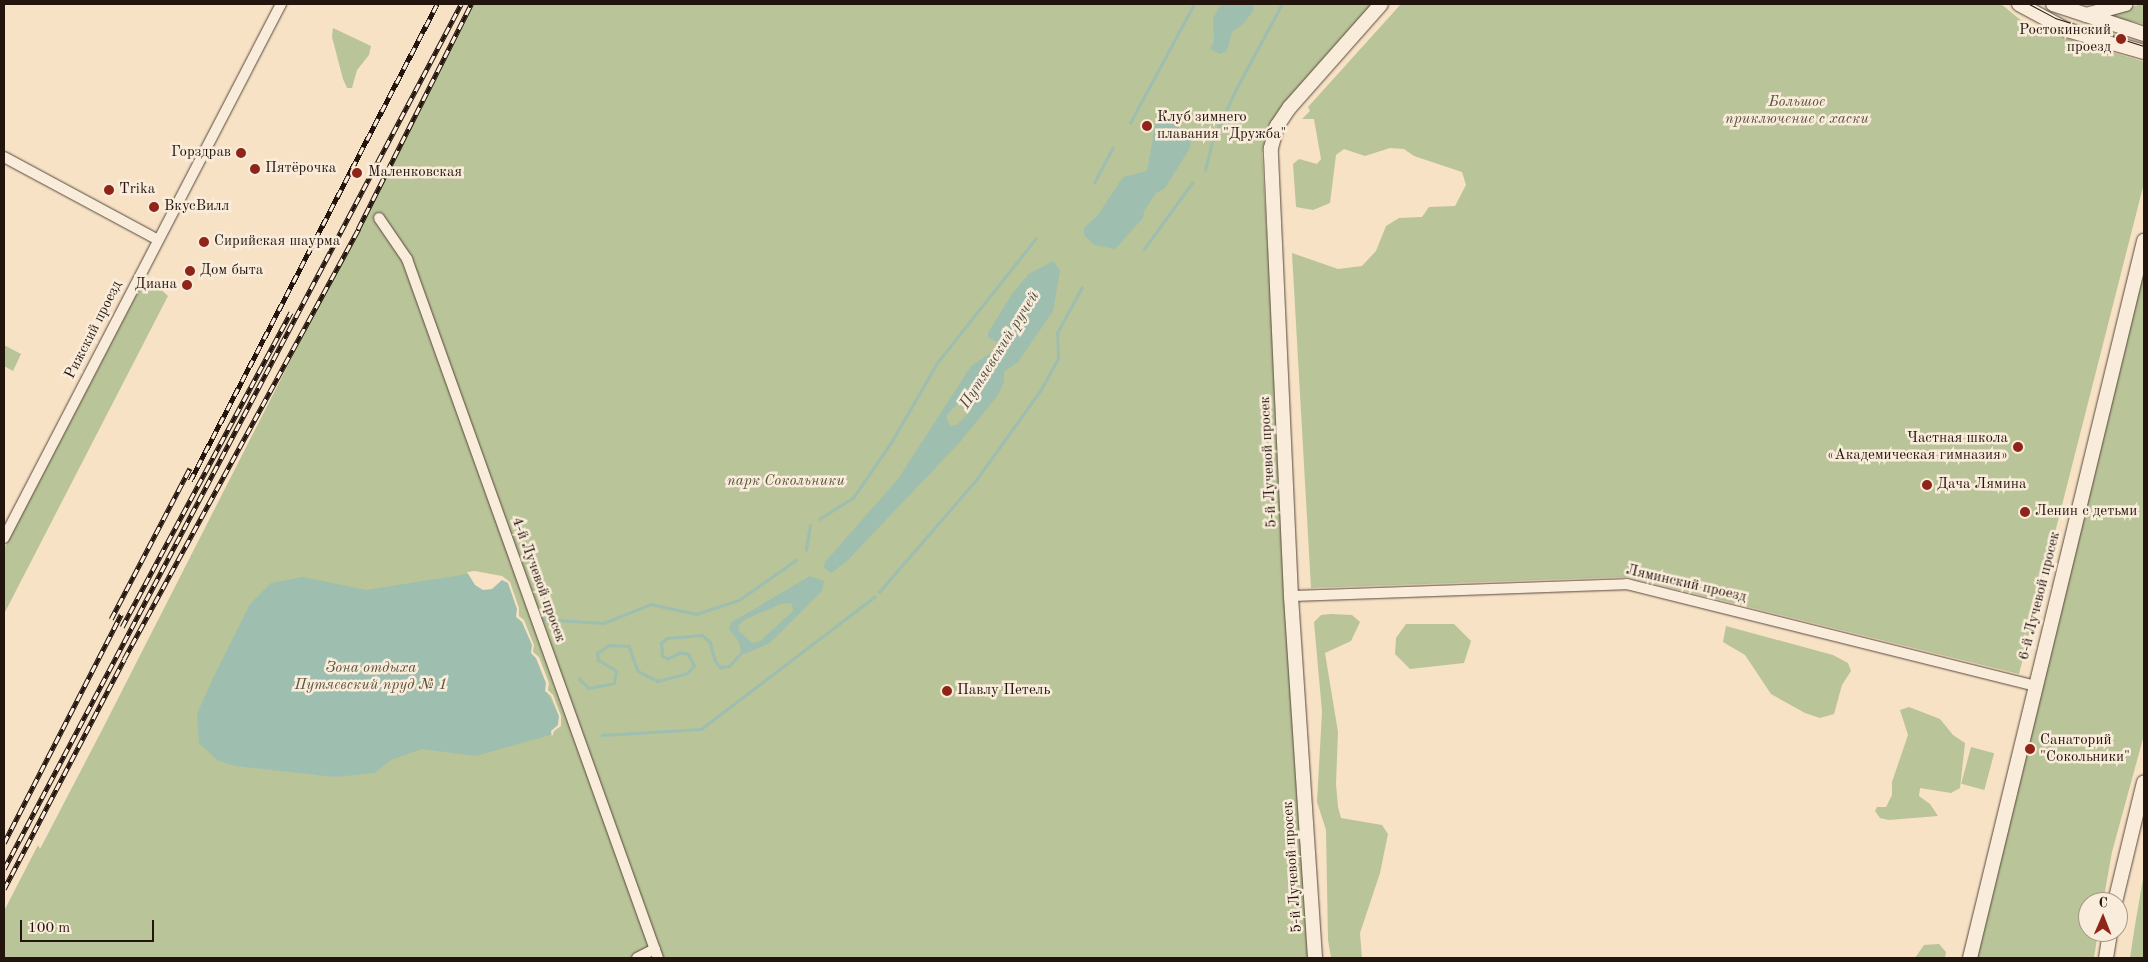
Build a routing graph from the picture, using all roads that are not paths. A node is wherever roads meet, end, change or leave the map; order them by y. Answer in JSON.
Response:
{"nodes":[{"id":1,"x":281,"y":4,"type":"edge"},
{"id":2,"x":1381,"y":4,"type":"edge"},
{"id":3,"x":2019,"y":4,"type":"edge"},
{"id":4,"x":2053,"y":4,"type":"edge"},
{"id":5,"x":2126,"y":4,"type":"edge"},
{"id":6,"x":2083,"y":16,"type":"junction"},
{"id":7,"x":2144,"y":34,"type":"edge"},
{"id":8,"x":2144,"y":52,"type":"edge"},
{"id":9,"x":4,"y":157,"type":"edge"},
{"id":10,"x":379,"y":218,"type":"dead end"},
{"id":11,"x":158,"y":240,"type":"junction"},
{"id":12,"x":2144,"y":241,"type":"edge"},
{"id":13,"x":4,"y":538,"type":"edge"},
{"id":14,"x":1291,"y":596,"type":"junction"},
{"id":15,"x":2035,"y":686,"type":"junction"},
{"id":16,"x":2144,"y":782,"type":"edge"},
{"id":17,"x":2117,"y":892,"type":"edge"},
{"id":18,"x":2108,"y":942,"type":"edge"},
{"id":19,"x":656,"y":954,"type":"edge"},
{"id":20,"x":637,"y":958,"type":"edge"},
{"id":21,"x":1315,"y":958,"type":"edge"},
{"id":22,"x":1970,"y":958,"type":"edge"},
{"id":23,"x":2106,"y":958,"type":"edge"}],
"edges":[{"from":1,"to":11,"type":"street","name":"Рижский проезд"},
{"from":2,"to":14,"type":"street","name":"5-й Лучевой просек"},
{"from":3,"to":8,"type":"street"},
{"from":4,"to":6,"type":"street"},
{"from":5,"to":6,"type":"street"},
{"from":6,"to":7,"type":"street"},
{"from":9,"to":11,"type":"street"},
{"from":10,"to":19,"type":"street","name":"4-й Лучевой просек"},
{"from":11,"to":13,"type":"street","name":"Рижский проезд"},
{"from":12,"to":15,"type":"street","name":"6-й Лучевой просек"},
{"from":14,"to":15,"type":"street","name":"Ляминский проезд"},
{"from":14,"to":21,"type":"street","name":"5-й Лучевой просек"},
{"from":15,"to":22,"type":"street","name":"6-й Лучевой просек"},
{"from":16,"to":17,"type":"street"},
{"from":18,"to":23,"type":"street"},
{"from":19,"to":20,"type":"street"}]}
